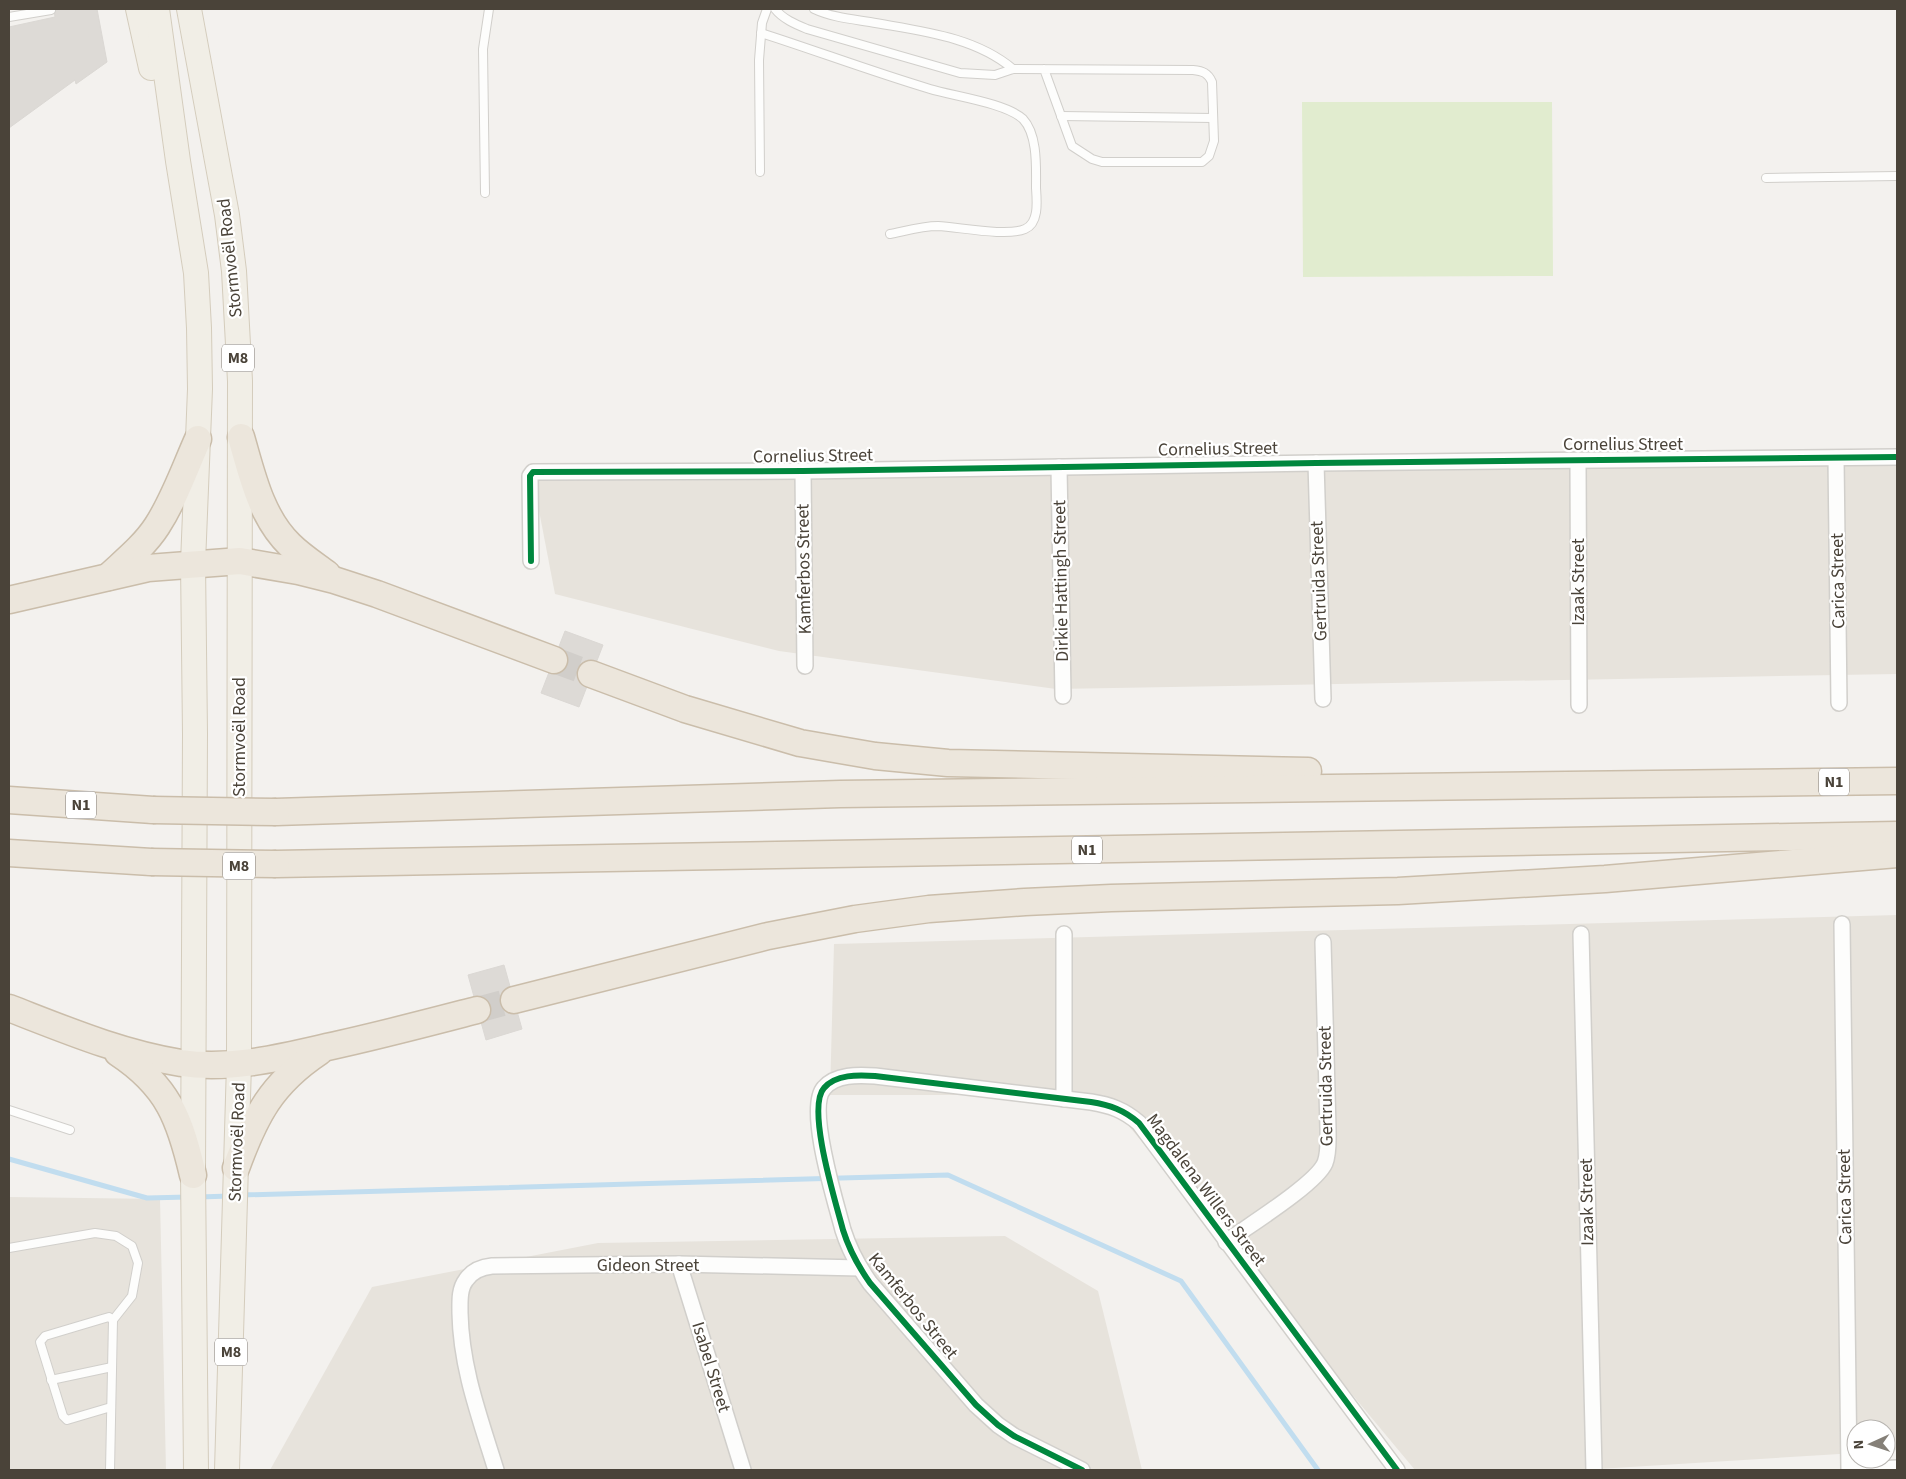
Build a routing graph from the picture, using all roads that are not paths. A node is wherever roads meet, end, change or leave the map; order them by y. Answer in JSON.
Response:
{"nodes":[{"id":1,"x":138,"y":9,"type":"edge"},
{"id":2,"x":157,"y":9,"type":"edge"},
{"id":3,"x":189,"y":9,"type":"edge"},
{"id":4,"x":489,"y":9,"type":"edge"},
{"id":5,"x":767,"y":9,"type":"edge"},
{"id":6,"x":775,"y":9,"type":"edge"},
{"id":7,"x":814,"y":9,"type":"edge"},
{"id":8,"x":51,"y":10,"type":"edge"},
{"id":9,"x":9,"y":17,"type":"edge"},
{"id":10,"x":761,"y":33,"type":"junction"},
{"id":11,"x":1013,"y":69,"type":"junction"},
{"id":12,"x":1044,"y":69,"type":"junction"},
{"id":13,"x":1062,"y":116,"type":"junction"},
{"id":14,"x":1213,"y":118,"type":"junction"},
{"id":15,"x":178,"y":161,"type":"junction"},
{"id":16,"x":760,"y":172,"type":"dead end"},
{"id":17,"x":1897,"y":176,"type":"edge"},
{"id":18,"x":1766,"y":178,"type":"dead end"},
{"id":19,"x":485,"y":193,"type":"dead end"},
{"id":20,"x":890,"y":234,"type":"dead end"},
{"id":21,"x":241,"y":437,"type":"junction"},
{"id":22,"x":198,"y":439,"type":"junction"},
{"id":23,"x":1897,"y":457,"type":"edge"},
{"id":24,"x":1836,"y":458,"type":"junction"},
{"id":25,"x":1578,"y":460,"type":"junction"},
{"id":26,"x":1316,"y":463,"type":"junction"},
{"id":27,"x":1059,"y":467,"type":"junction"},
{"id":28,"x":803,"y":471,"type":"junction"},
{"id":29,"x":240,"y":561,"type":"junction"},
{"id":30,"x":531,"y":561,"type":"dead end"},
{"id":31,"x":193,"y":563,"type":"junction"},
{"id":32,"x":108,"y":577,"type":"junction"},
{"id":33,"x":334,"y":580,"type":"junction"},
{"id":34,"x":9,"y":600,"type":"edge"},
{"id":35,"x":554,"y":660,"type":"tunnel mouth"},
{"id":36,"x":805,"y":666,"type":"dead end"},
{"id":37,"x":592,"y":674,"type":"tunnel mouth"},
{"id":38,"x":1063,"y":696,"type":"dead end"},
{"id":39,"x":1323,"y":699,"type":"dead end"},
{"id":40,"x":1839,"y":703,"type":"dead end"},
{"id":41,"x":1579,"y":705,"type":"dead end"},
{"id":42,"x":1897,"y":781,"type":"edge"},
{"id":43,"x":1771,"y":782,"type":"junction"},
{"id":44,"x":9,"y":800,"type":"edge"},
{"id":45,"x":1897,"y":836,"type":"edge"},
{"id":46,"x":9,"y":853,"type":"edge"},
{"id":47,"x":1897,"y":854,"type":"edge"},
{"id":48,"x":1842,"y":924,"type":"dead end"},
{"id":49,"x":1064,"y":934,"type":"dead end"},
{"id":50,"x":1581,"y":934,"type":"dead end"},
{"id":51,"x":1323,"y":942,"type":"dead end"},
{"id":52,"x":514,"y":1000,"type":"tunnel mouth"},
{"id":53,"x":9,"y":1008,"type":"edge"},
{"id":54,"x":478,"y":1010,"type":"tunnel mouth"},
{"id":55,"x":108,"y":1046,"type":"junction"},
{"id":56,"x":325,"y":1048,"type":"junction"},
{"id":57,"x":194,"y":1064,"type":"junction"},
{"id":58,"x":239,"y":1064,"type":"junction"},
{"id":59,"x":819,"y":1096,"type":"joint"},
{"id":60,"x":1064,"y":1099,"type":"junction"},
{"id":61,"x":9,"y":1110,"type":"edge"},
{"id":62,"x":70,"y":1130,"type":"dead end"},
{"id":63,"x":236,"y":1170,"type":"junction"},
{"id":64,"x":193,"y":1177,"type":"junction"},
{"id":65,"x":1226,"y":1242,"type":"junction"},
{"id":66,"x":9,"y":1248,"type":"edge"},
{"id":67,"x":679,"y":1264,"type":"junction"},
{"id":68,"x":860,"y":1268,"type":"junction"},
{"id":69,"x":113,"y":1320,"type":"junction"},
{"id":70,"x":112,"y":1367,"type":"junction"},
{"id":71,"x":51,"y":1380,"type":"junction"},
{"id":72,"x":111,"y":1407,"type":"junction"},
{"id":73,"x":1897,"y":1468,"type":"edge"},
{"id":74,"x":110,"y":1470,"type":"edge"},
{"id":75,"x":196,"y":1470,"type":"edge"},
{"id":76,"x":227,"y":1470,"type":"edge"},
{"id":77,"x":496,"y":1470,"type":"edge"},
{"id":78,"x":742,"y":1470,"type":"edge"},
{"id":79,"x":1082,"y":1470,"type":"edge"},
{"id":80,"x":1397,"y":1470,"type":"edge"},
{"id":81,"x":1594,"y":1470,"type":"edge"},
{"id":82,"x":1849,"y":1470,"type":"edge"},
{"id":83,"x":1857,"y":1470,"type":"edge"}],
"edges":[{"from":1,"to":15,"type":"main road"},
{"from":2,"to":15,"type":"main road","name":"Stormvoël Road","number":"M8"},
{"from":3,"to":21,"type":"main road","name":"Stormvoël Road","number":"M8"},
{"from":4,"to":19,"type":"lane"},
{"from":5,"to":10,"type":"lane"},
{"from":6,"to":11,"type":"lane"},
{"from":7,"to":11,"type":"lane"},
{"from":8,"to":9,"type":"lane"},
{"from":10,"to":16,"type":"lane"},
{"from":10,"to":20,"type":"lane"},
{"from":11,"to":12,"type":"lane"},
{"from":12,"to":13,"type":"lane"},
{"from":12,"to":14,"type":"lane"},
{"from":13,"to":14,"type":"lane"},
{"from":13,"to":14,"type":"lane"},
{"from":15,"to":22,"type":"main road","name":"Stormvoël Road","number":"M8"},
{"from":17,"to":18,"type":"lane"},
{"from":21,"to":29,"type":"main road","name":"Stormvoël Road","number":"M8"},
{"from":21,"to":33,"type":"highway"},
{"from":22,"to":31,"type":"main road","name":"Stormvoël Road","number":"M8"},
{"from":22,"to":32,"type":"highway"},
{"from":23,"to":24,"type":"street","name":"Cornelius Street"},
{"from":24,"to":25,"type":"street","name":"Cornelius Street"},
{"from":24,"to":40,"type":"street","name":"Carica Street"},
{"from":25,"to":26,"type":"street","name":"Cornelius Street"},
{"from":25,"to":41,"type":"street","name":"Izaak Street"},
{"from":26,"to":27,"type":"street","name":"Cornelius Street"},
{"from":26,"to":39,"type":"street","name":"Gertruida Street"},
{"from":27,"to":28,"type":"street","name":"Cornelius Street"},
{"from":27,"to":38,"type":"street","name":"Dirkie Hattingh Street"},
{"from":28,"to":30,"type":"street","name":"Cornelius Street"},
{"from":28,"to":36,"type":"street","name":"Kamferbos Street"},
{"from":29,"to":31,"type":"highway"},
{"from":29,"to":33,"type":"highway"},
{"from":29,"to":58,"type":"main road","name":"Stormvoël Road","number":"M8"},
{"from":31,"to":32,"type":"highway"},
{"from":31,"to":57,"type":"main road","name":"Stormvoël Road","number":"M8"},
{"from":32,"to":34,"type":"highway"},
{"from":33,"to":35,"type":"highway"},
{"from":37,"to":43,"type":"highway"},
{"from":42,"to":43,"type":"highway","number":"N1"},
{"from":43,"to":44,"type":"highway","number":"N1","bridge":true},
{"from":45,"to":46,"type":"highway","number":"N1","bridge":true},
{"from":47,"to":52,"type":"highway"},
{"from":48,"to":82,"type":"street","name":"Carica Street"},
{"from":49,"to":60,"type":"street"},
{"from":50,"to":81,"type":"street","name":"Izaak Street"},
{"from":51,"to":65,"type":"street","name":"Gertruida Street"},
{"from":53,"to":55,"type":"highway"},
{"from":54,"to":56,"type":"highway"},
{"from":55,"to":57,"type":"highway"},
{"from":55,"to":64,"type":"highway"},
{"from":56,"to":58,"type":"highway"},
{"from":56,"to":63,"type":"highway"},
{"from":57,"to":58,"type":"highway"},
{"from":57,"to":64,"type":"main road","name":"Stormvoël Road","number":"M8"},
{"from":58,"to":63,"type":"main road","name":"Stormvoël Road","number":"M8"},
{"from":59,"to":60,"type":"street","name":"Magdalena Willers Street"},
{"from":59,"to":68,"type":"street","name":"Kamferbos Street"},
{"from":60,"to":65,"type":"street","name":"Magdalena Willers Street"},
{"from":61,"to":62,"type":"lane"},
{"from":63,"to":76,"type":"main road","name":"Stormvoël Road","number":"M8"},
{"from":64,"to":75,"type":"main road","name":"Stormvoël Road","number":"M8"},
{"from":65,"to":80,"type":"street","name":"Magdalena Willers Street"},
{"from":66,"to":69,"type":"lane"},
{"from":67,"to":68,"type":"street","name":"Gideon Street"},
{"from":67,"to":77,"type":"street","name":"Gideon Street"},
{"from":67,"to":78,"type":"street","name":"Isabel Street"},
{"from":68,"to":79,"type":"street","name":"Kamferbos Street"},
{"from":69,"to":70,"type":"lane"},
{"from":69,"to":71,"type":"lane"},
{"from":70,"to":71,"type":"lane"},
{"from":70,"to":72,"type":"lane"},
{"from":71,"to":72,"type":"lane"},
{"from":72,"to":74,"type":"lane"},
{"from":73,"to":83,"type":"street"}]}
